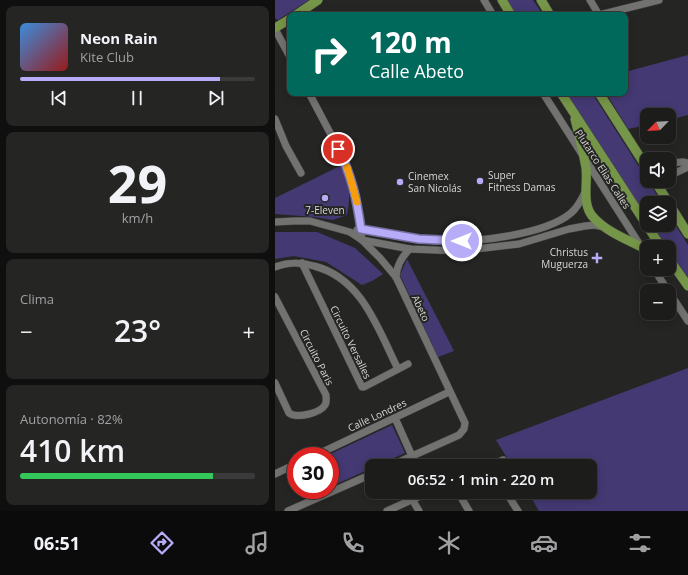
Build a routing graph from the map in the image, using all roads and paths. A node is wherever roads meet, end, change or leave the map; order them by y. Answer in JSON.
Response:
{"nodes":[{"id":1,"x":317,"y":0,"type":"edge"},
{"id":2,"x":484,"y":0,"type":"edge"},
{"id":3,"x":502,"y":0,"type":"edge"},
{"id":4,"x":541,"y":0,"type":"edge"},
{"id":5,"x":590,"y":0,"type":"edge"},
{"id":6,"x":659,"y":0,"type":"edge"},
{"id":7,"x":639,"y":2,"type":"edge"},
{"id":8,"x":300,"y":12,"type":"edge"},
{"id":9,"x":491,"y":12,"type":"edge"},
{"id":10,"x":509,"y":12,"type":"edge"},
{"id":11,"x":548,"y":12,"type":"edge"},
{"id":12,"x":597,"y":12,"type":"edge"},
{"id":13,"x":608,"y":12,"type":"edge"},
{"id":14,"x":287,"y":21,"type":"edge"},
{"id":15,"x":275,"y":28,"type":"edge"},
{"id":16,"x":287,"y":51,"type":"edge"},
{"id":17,"x":311,"y":96,"type":"edge"},
{"id":18,"x":545,"y":96,"type":"edge"},
{"id":19,"x":563,"y":96,"type":"edge"},
{"id":20,"x":601,"y":96,"type":"edge"},
{"id":21,"x":574,"y":113,"type":"junction"},
{"id":22,"x":275,"y":119,"type":"edge"},
{"id":23,"x":584,"y":157,"type":"junction"},
{"id":24,"x":640,"y":157,"type":"edge"},
{"id":25,"x":676,"y":163,"type":"edge"},
{"id":26,"x":688,"y":163,"type":"edge"},
{"id":27,"x":688,"y":167,"type":"edge"},
{"id":28,"x":301,"y":173,"type":"dead end"},
{"id":29,"x":676,"y":173,"type":"edge"},
{"id":30,"x":662,"y":188,"type":"edge"},
{"id":31,"x":586,"y":190,"type":"junction"},
{"id":32,"x":275,"y":222,"type":"edge"},
{"id":33,"x":604,"y":227,"type":"junction"},
{"id":34,"x":361,"y":229,"type":"junction"},
{"id":35,"x":350,"y":232,"type":"junction"},
{"id":36,"x":688,"y":234,"type":"edge"},
{"id":37,"x":516,"y":236,"type":"junction"},
{"id":38,"x":362,"y":240,"type":"junction"},
{"id":39,"x":656,"y":240,"type":"edge"},
{"id":40,"x":640,"y":242,"type":"edge"},
{"id":41,"x":519,"y":244,"type":"junction"},
{"id":42,"x":640,"y":246,"type":"edge"},
{"id":43,"x":410,"y":249,"type":"junction"},
{"id":44,"x":302,"y":263,"type":"junction"},
{"id":45,"x":275,"y":267,"type":"edge"},
{"id":46,"x":676,"y":269,"type":"edge"},
{"id":47,"x":396,"y":277,"type":"junction"},
{"id":48,"x":688,"y":286,"type":"edge"},
{"id":49,"x":275,"y":297,"type":"edge"},
{"id":50,"x":676,"y":303,"type":"edge"},
{"id":51,"x":688,"y":321,"type":"edge"},
{"id":52,"x":408,"y":364,"type":"dead end"},
{"id":53,"x":398,"y":369,"type":"junction"},
{"id":54,"x":275,"y":383,"type":"edge"},
{"id":55,"x":449,"y":392,"type":"junction"},
{"id":56,"x":395,"y":418,"type":"junction"},
{"id":57,"x":333,"y":447,"type":"edge"},
{"id":58,"x":412,"y":456,"type":"junction"},
{"id":59,"x":405,"y":459,"type":"edge"},
{"id":60,"x":287,"y":469,"type":"edge"},
{"id":61,"x":275,"y":474,"type":"edge"},
{"id":62,"x":365,"y":477,"type":"edge"},
{"id":63,"x":412,"y":499,"type":"joint"},
{"id":64,"x":462,"y":499,"type":"edge"},
{"id":65,"x":510,"y":499,"type":"edge"},
{"id":66,"x":311,"y":500,"type":"joint"},
{"id":67,"x":288,"y":511,"type":"edge"},
{"id":68,"x":387,"y":511,"type":"edge"},
{"id":69,"x":419,"y":511,"type":"edge"},
{"id":70,"x":469,"y":511,"type":"edge"},
{"id":71,"x":518,"y":511,"type":"edge"}],
"edges":[{"from":1,"to":8,"type":"main road"},
{"from":2,"to":9,"type":"street"},
{"from":3,"to":10,"type":"main road"},
{"from":4,"to":11,"type":"main road"},
{"from":5,"to":12,"type":"street"},
{"from":6,"to":7,"type":"street"},
{"from":7,"to":13,"type":"street"},
{"from":14,"to":15,"type":"main road"},
{"from":15,"to":16,"type":"street"},
{"from":17,"to":34,"type":"street"},
{"from":18,"to":23,"type":"street","name":"Plutarco Elias Calles"},
{"from":19,"to":21,"type":"main road"},
{"from":20,"to":24,"type":"main road"},
{"from":21,"to":23,"type":"main road"},
{"from":21,"to":39,"type":"main road"},
{"from":22,"to":28,"type":"street"},
{"from":23,"to":31,"type":"main road"},
{"from":23,"to":40,"type":"street","name":"Plutarco Elias Calles"},
{"from":25,"to":26,"type":"street"},
{"from":27,"to":29,"type":"street"},
{"from":30,"to":36,"type":"main road"},
{"from":31,"to":33,"type":"main road"},
{"from":31,"to":37,"type":"street"},
{"from":32,"to":35,"type":"street"},
{"from":33,"to":41,"type":"street"},
{"from":33,"to":42,"type":"main road"},
{"from":34,"to":35,"type":"street"},
{"from":34,"to":37,"type":"street"},
{"from":34,"to":38,"type":"street"},
{"from":35,"to":38,"type":"street"},
{"from":37,"to":41,"type":"street"},
{"from":38,"to":43,"type":"street"},
{"from":38,"to":47,"type":"street","name":"Abeto"},
{"from":41,"to":43,"type":"street"},
{"from":43,"to":47,"type":"street"},
{"from":44,"to":45,"type":"street"},
{"from":44,"to":53,"type":"street"},
{"from":44,"to":53,"type":"street","name":"Circuito Versalles"},
{"from":46,"to":48,"type":"main road"},
{"from":47,"to":55,"type":"street","name":"Abeto"},
{"from":49,"to":54,"type":"street","name":"Circuito Paris"},
{"from":50,"to":51,"type":"street"},
{"from":52,"to":53,"type":"street"},
{"from":55,"to":56,"type":"street","name":"Calle Londres"},
{"from":55,"to":58,"type":"street","name":"Abeto"},
{"from":56,"to":57,"type":"street","name":"Calle Londres"},
{"from":56,"to":58,"type":"street"},
{"from":58,"to":59,"type":"street"},
{"from":60,"to":61,"type":"street"},
{"from":62,"to":66,"type":"street"},
{"from":63,"to":68,"type":"street"},
{"from":63,"to":69,"type":"street"},
{"from":64,"to":70,"type":"street"},
{"from":65,"to":71,"type":"street"},
{"from":66,"to":67,"type":"street"}]}
